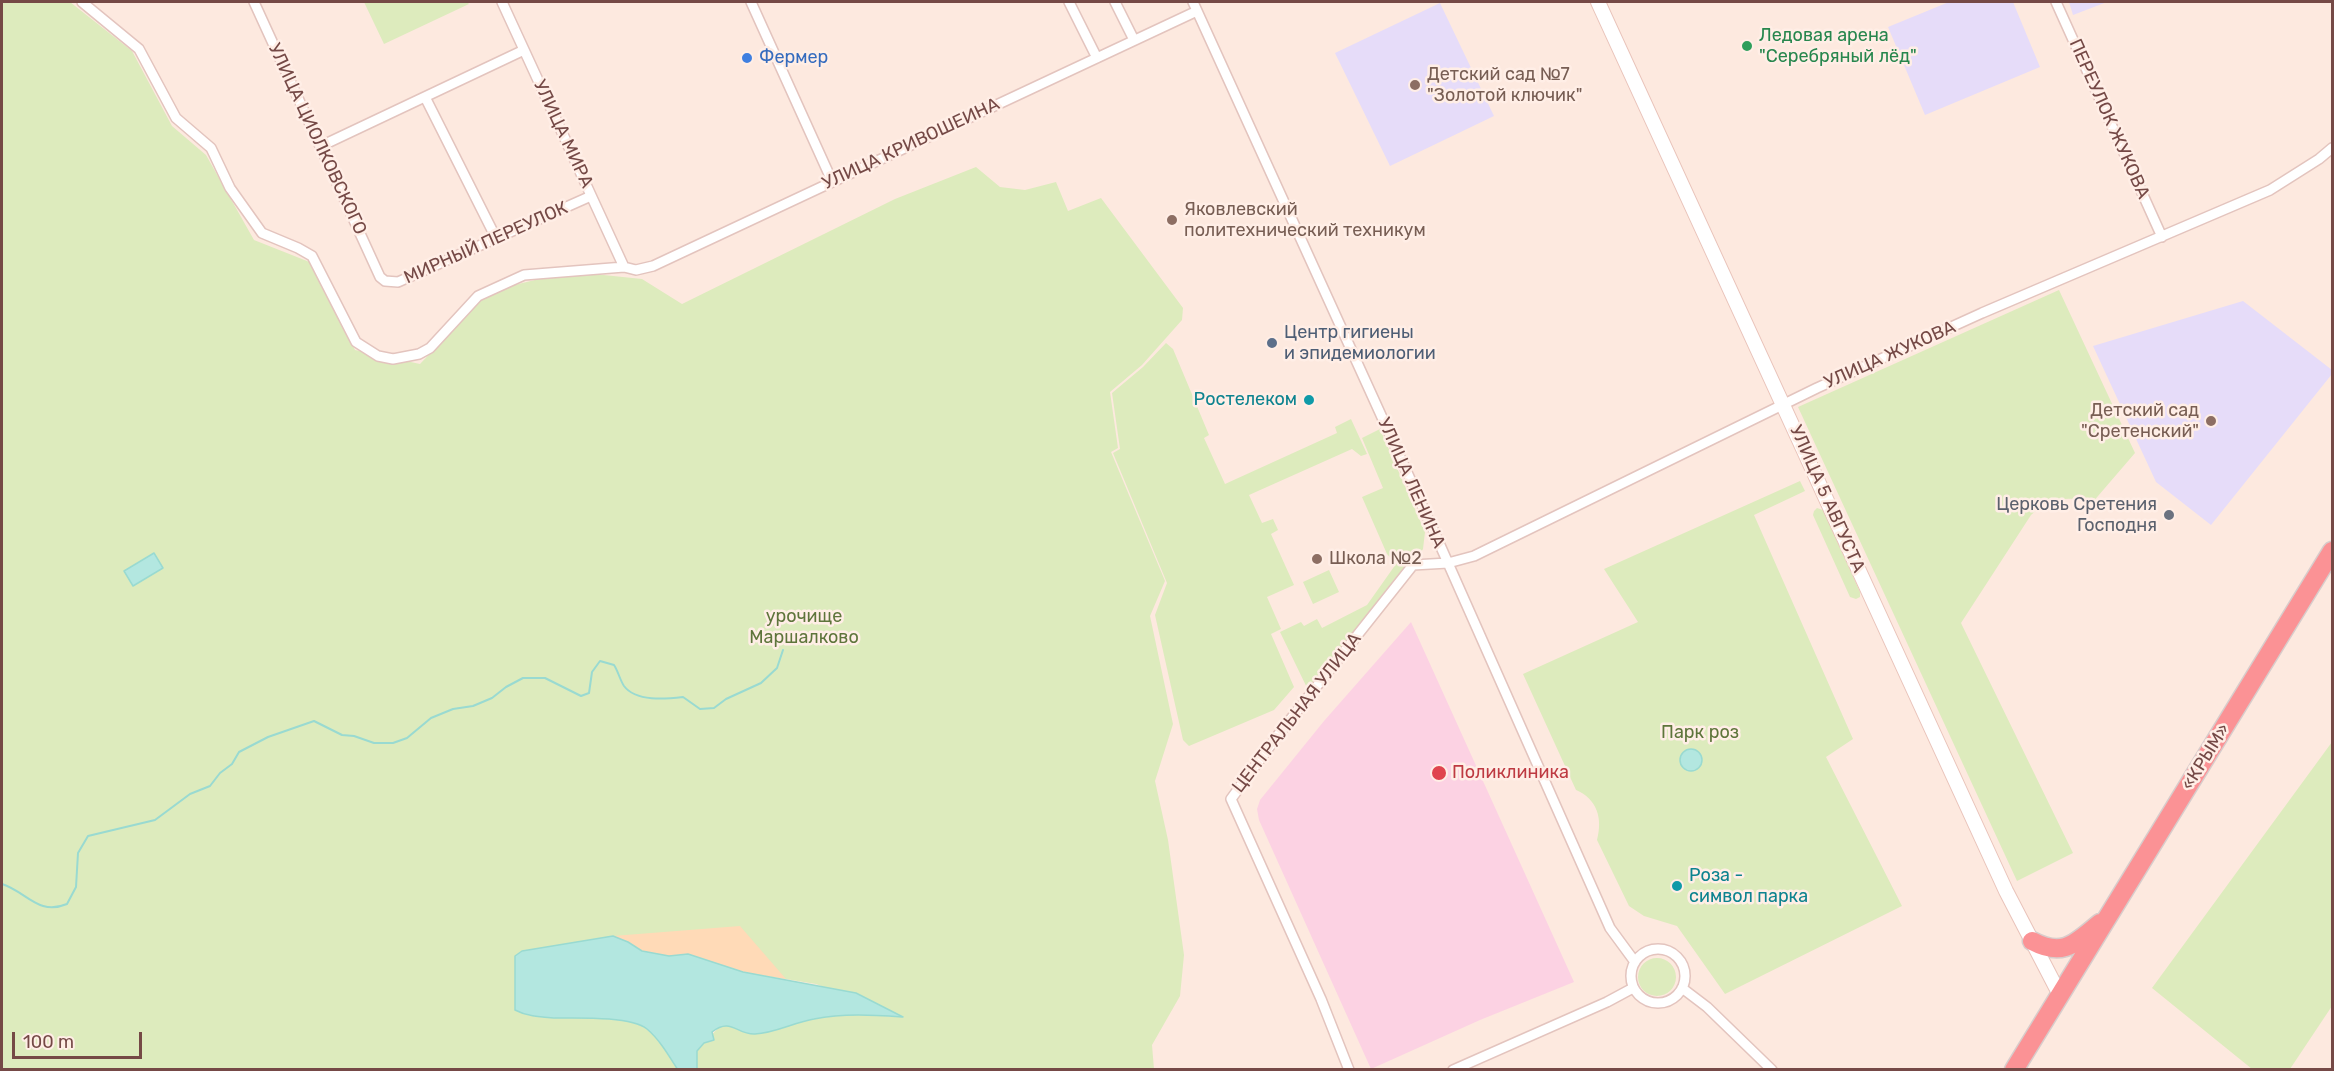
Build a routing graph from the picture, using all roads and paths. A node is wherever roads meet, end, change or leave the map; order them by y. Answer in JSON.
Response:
{"nodes":[{"id":1,"x":82,"y":2,"type":"edge"},
{"id":2,"x":254,"y":2,"type":"edge"},
{"id":3,"x":502,"y":2,"type":"edge"},
{"id":4,"x":751,"y":2,"type":"edge"},
{"id":5,"x":1069,"y":2,"type":"edge"},
{"id":6,"x":1115,"y":2,"type":"edge"},
{"id":7,"x":1598,"y":2,"type":"edge"},
{"id":8,"x":2056,"y":2,"type":"edge"},
{"id":9,"x":1195,"y":6,"type":"edge"},
{"id":10,"x":1134,"y":40,"type":"junction"},
{"id":11,"x":524,"y":50,"type":"junction"},
{"id":12,"x":1096,"y":58,"type":"junction"},
{"id":13,"x":425,"y":97,"type":"junction"},
{"id":14,"x":321,"y":146,"type":"junction"},
{"id":15,"x":2332,"y":147,"type":"edge"},
{"id":16,"x":832,"y":181,"type":"junction"},
{"id":17,"x":591,"y":196,"type":"junction"},
{"id":18,"x":2162,"y":237,"type":"junction"},
{"id":19,"x":496,"y":238,"type":"junction"},
{"id":20,"x":624,"y":267,"type":"junction"},
{"id":21,"x":380,"y":277,"type":"joint"},
{"id":22,"x":1784,"y":404,"type":"junction"},
{"id":23,"x":2332,"y":551,"type":"edge"},
{"id":24,"x":2332,"y":560,"type":"edge"},
{"id":25,"x":1448,"y":563,"type":"junction"},
{"id":26,"x":2108,"y":916,"type":"junction"},
{"id":27,"x":2032,"y":941,"type":"junction"},
{"id":28,"x":1635,"y":962,"type":"junction"},
{"id":29,"x":2081,"y":963,"type":"junction"},
{"id":30,"x":1633,"y":988,"type":"junction"},
{"id":31,"x":1682,"y":988,"type":"junction"},
{"id":32,"x":2060,"y":995,"type":"junction"},
{"id":33,"x":1349,"y":1070,"type":"edge"},
{"id":34,"x":1453,"y":1070,"type":"edge"},
{"id":35,"x":1772,"y":1070,"type":"edge"},
{"id":36,"x":2014,"y":1070,"type":"edge"}],
"edges":[{"from":1,"to":20,"type":"street","name":"УЛИЦА КРИВОШЕИНА"},
{"from":2,"to":14,"type":"street","name":"УЛИЦА ЦИОЛКОВСКОГО"},
{"from":3,"to":11,"type":"street","name":"УЛИЦА МИРА"},
{"from":4,"to":16,"type":"street"},
{"from":5,"to":12,"type":"street"},
{"from":6,"to":10,"type":"street"},
{"from":7,"to":22,"type":"street","name":"УЛИЦА 5 АВГУСТА"},
{"from":8,"to":18,"type":"street","name":"ПЕРЕУЛОК ЖУКОВА"},
{"from":9,"to":10,"type":"street","name":"УЛИЦА КРИВОШЕИНА"},
{"from":9,"to":25,"type":"street","name":"УЛИЦА ЛЕНИНА"},
{"from":10,"to":12,"type":"street","name":"УЛИЦА КРИВОШЕИНА"},
{"from":11,"to":13,"type":"street"},
{"from":11,"to":17,"type":"street","name":"УЛИЦА МИРА"},
{"from":12,"to":16,"type":"street","name":"УЛИЦА КРИВОШЕИНА"},
{"from":13,"to":14,"type":"street"},
{"from":13,"to":19,"type":"street"},
{"from":14,"to":21,"type":"street","name":"УЛИЦА ЦИОЛКОВСКОГО"},
{"from":15,"to":18,"type":"street","name":"УЛИЦА ЖУКОВА"},
{"from":16,"to":20,"type":"street","name":"УЛИЦА КРИВОШЕИНА"},
{"from":17,"to":19,"type":"street","name":"МИРНЫЙ ПЕРЕУЛОК"},
{"from":17,"to":20,"type":"street","name":"УЛИЦА МИРА"},
{"from":18,"to":22,"type":"street","name":"УЛИЦА ЖУКОВА"},
{"from":19,"to":21,"type":"street","name":"МИРНЫЙ ПЕРЕУЛОК"},
{"from":22,"to":25,"type":"street","name":"УЛИЦА ЖУКОВА"},
{"from":22,"to":27,"type":"street","name":"УЛИЦА 5 АВГУСТА"},
{"from":23,"to":26,"type":"highway","name":"«КРЫМ»"},
{"from":24,"to":29,"type":"highway","name":"«КРЫМ»"},
{"from":25,"to":28,"type":"street","name":"УЛИЦА ЛЕНИНА"},
{"from":25,"to":33,"type":"street","name":"ЦЕНТРАЛЬНАЯ УЛИЦА"},
{"from":26,"to":27,"type":"highway"},
{"from":26,"to":29,"type":"highway","name":"«КРЫМ»"},
{"from":27,"to":32,"type":"street","name":"УЛИЦА 5 АВГУСТА"},
{"from":28,"to":30,"type":"street"},
{"from":28,"to":31,"type":"street"},
{"from":29,"to":32,"type":"highway","name":"«КРЫМ»"},
{"from":30,"to":31,"type":"street"},
{"from":30,"to":34,"type":"street"},
{"from":31,"to":35,"type":"street"},
{"from":32,"to":36,"type":"highway","name":"«КРЫМ»"}]}
